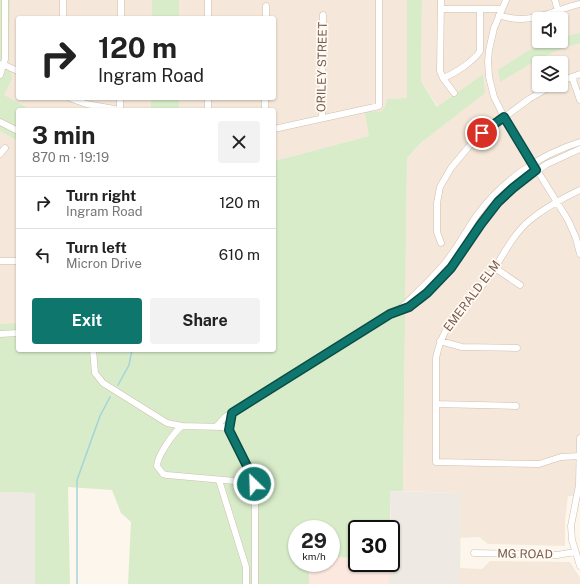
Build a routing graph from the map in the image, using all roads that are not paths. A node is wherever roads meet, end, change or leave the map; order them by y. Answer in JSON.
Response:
{"nodes":[{"id":1,"x":5,"y":0,"type":"edge"},
{"id":2,"x":64,"y":0,"type":"edge"},
{"id":3,"x":121,"y":0,"type":"edge"},
{"id":4,"x":208,"y":0,"type":"edge"},
{"id":5,"x":379,"y":0,"type":"edge"},
{"id":6,"x":441,"y":0,"type":"edge"},
{"id":7,"x":506,"y":0,"type":"edge"},
{"id":8,"x":555,"y":0,"type":"edge"},
{"id":9,"x":580,"y":4,"type":"edge"},
{"id":10,"x":266,"y":6,"type":"dead end"},
{"id":11,"x":441,"y":9,"type":"junction"},
{"id":12,"x":480,"y":9,"type":"junction"},
{"id":13,"x":558,"y":11,"type":"junction"},
{"id":14,"x":500,"y":12,"type":"junction"},
{"id":15,"x":323,"y":15,"type":"dead end"},
{"id":16,"x":63,"y":16,"type":"edge"},
{"id":17,"x":121,"y":16,"type":"edge"},
{"id":18,"x":208,"y":16,"type":"edge"},
{"id":19,"x":266,"y":16,"type":"edge"},
{"id":20,"x":2,"y":64,"type":"edge"},
{"id":21,"x":16,"y":70,"type":"edge"},
{"id":22,"x":580,"y":74,"type":"edge"},
{"id":23,"x":0,"y":75,"type":"edge"},
{"id":24,"x":572,"y":77,"type":"junction"},
{"id":25,"x":443,"y":78,"type":"junction"},
{"id":26,"x":568,"y":78,"type":"edge"},
{"id":27,"x":541,"y":92,"type":"edge"},
{"id":28,"x":454,"y":93,"type":"dead end"},
{"id":29,"x":75,"y":100,"type":"edge"},
{"id":30,"x":580,"y":100,"type":"edge"},
{"id":31,"x":109,"y":108,"type":"edge"},
{"id":32,"x":504,"y":117,"type":"junction"},
{"id":33,"x":322,"y":118,"type":"junction"},
{"id":34,"x":0,"y":122,"type":"edge"},
{"id":35,"x":276,"y":129,"type":"edge"},
{"id":36,"x":16,"y":130,"type":"edge"},
{"id":37,"x":580,"y":142,"type":"edge"},
{"id":38,"x":5,"y":148,"type":"dead end"},
{"id":39,"x":580,"y":149,"type":"edge"},
{"id":40,"x":0,"y":154,"type":"edge"},
{"id":41,"x":532,"y":164,"type":"junction"},
{"id":42,"x":536,"y":170,"type":"junction"},
{"id":43,"x":580,"y":190,"type":"edge"},
{"id":44,"x":557,"y":202,"type":"junction"},
{"id":45,"x":441,"y":243,"type":"dead end"},
{"id":46,"x":580,"y":254,"type":"edge"},
{"id":47,"x":0,"y":261,"type":"edge"},
{"id":48,"x":16,"y":261,"type":"edge"},
{"id":49,"x":495,"y":268,"type":"junction"},
{"id":50,"x":437,"y":272,"type":"junction"},
{"id":51,"x":443,"y":277,"type":"junction"},
{"id":52,"x":520,"y":284,"type":"dead end"},
{"id":53,"x":400,"y":310,"type":"junction"},
{"id":54,"x":16,"y":333,"type":"edge"},
{"id":55,"x":0,"y":334,"type":"edge"},
{"id":56,"x":440,"y":341,"type":"junction"},
{"id":57,"x":518,"y":348,"type":"dead end"},
{"id":58,"x":93,"y":352,"type":"edge"},
{"id":59,"x":436,"y":404,"type":"junction"},
{"id":60,"x":516,"y":406,"type":"dead end"},
{"id":61,"x":232,"y":413,"type":"junction"},
{"id":62,"x":167,"y":423,"type":"junction"},
{"id":63,"x":182,"y":426,"type":"junction"},
{"id":64,"x":216,"y":427,"type":"junction"},
{"id":65,"x":229,"y":430,"type":"junction"},
{"id":66,"x":174,"y":436,"type":"junction"},
{"id":67,"x":580,"y":438,"type":"edge"},
{"id":68,"x":580,"y":456,"type":"edge"},
{"id":69,"x":247,"y":468,"type":"junction"},
{"id":70,"x":219,"y":480,"type":"junction"},
{"id":71,"x":235,"y":481,"type":"junction"},
{"id":72,"x":254,"y":484,"type":"junction"},
{"id":73,"x":241,"y":549,"type":"junction"},
{"id":74,"x":254,"y":549,"type":"junction"},
{"id":75,"x":575,"y":552,"type":"junction"},
{"id":76,"x":474,"y":553,"type":"dead end"},
{"id":77,"x":580,"y":566,"type":"edge"},
{"id":78,"x":246,"y":584,"type":"edge"},
{"id":79,"x":255,"y":584,"type":"edge"}],
"edges":[{"from":1,"to":20,"type":"street"},
{"from":2,"to":16,"type":"street"},
{"from":3,"to":17,"type":"street"},
{"from":4,"to":18,"type":"street"},
{"from":5,"to":33,"type":"street"},
{"from":6,"to":11,"type":"street"},
{"from":7,"to":14,"type":"street"},
{"from":8,"to":13,"type":"street"},
{"from":9,"to":13,"type":"street"},
{"from":10,"to":19,"type":"street"},
{"from":11,"to":12,"type":"street"},
{"from":11,"to":25,"type":"street"},
{"from":12,"to":14,"type":"street"},
{"from":12,"to":25,"type":"street"},
{"from":13,"to":14,"type":"street"},
{"from":14,"to":32,"type":"street"},
{"from":15,"to":33,"type":"street","name":"ORILEY STREET"},
{"from":20,"to":21,"type":"street"},
{"from":20,"to":23,"type":"street"},
{"from":22,"to":24,"type":"street"},
{"from":24,"to":26,"type":"street"},
{"from":24,"to":30,"type":"street"},
{"from":25,"to":28,"type":"street"},
{"from":27,"to":32,"type":"street"},
{"from":29,"to":31,"type":"street"},
{"from":32,"to":41,"type":"street"},
{"from":32,"to":45,"type":"street"},
{"from":33,"to":35,"type":"street"},
{"from":34,"to":36,"type":"street"},
{"from":37,"to":41,"type":"street"},
{"from":38,"to":40,"type":"street"},
{"from":39,"to":42,"type":"street"},
{"from":41,"to":42,"type":"street"},
{"from":41,"to":50,"type":"street"},
{"from":42,"to":44,"type":"street"},
{"from":42,"to":51,"type":"street"},
{"from":43,"to":44,"type":"street","name":"EMERALD ELM"},
{"from":44,"to":46,"type":"street"},
{"from":44,"to":49,"type":"street","name":"EMERALD ELM"},
{"from":47,"to":48,"type":"street"},
{"from":49,"to":52,"type":"street"},
{"from":49,"to":56,"type":"street","name":"EMERALD ELM"},
{"from":50,"to":51,"type":"street"},
{"from":50,"to":53,"type":"street"},
{"from":51,"to":53,"type":"street"},
{"from":53,"to":61,"type":"street"},
{"from":54,"to":55,"type":"street"},
{"from":56,"to":57,"type":"street"},
{"from":56,"to":59,"type":"street","name":"EMERALD ELM"},
{"from":58,"to":62,"type":"street"},
{"from":59,"to":60,"type":"street"},
{"from":59,"to":68,"type":"street","name":"EMERALD ELM"},
{"from":61,"to":64,"type":"street"},
{"from":61,"to":65,"type":"street"},
{"from":62,"to":63,"type":"street"},
{"from":62,"to":66,"type":"street"},
{"from":63,"to":64,"type":"street"},
{"from":63,"to":66,"type":"street"},
{"from":64,"to":65,"type":"street"},
{"from":65,"to":69,"type":"street"},
{"from":66,"to":70,"type":"street"},
{"from":67,"to":68,"type":"street"},
{"from":68,"to":75,"type":"street"},
{"from":69,"to":71,"type":"street"},
{"from":69,"to":72,"type":"street"},
{"from":70,"to":71,"type":"street"},
{"from":70,"to":73,"type":"street"},
{"from":71,"to":72,"type":"street"},
{"from":72,"to":74,"type":"street"},
{"from":73,"to":74,"type":"street"},
{"from":73,"to":78,"type":"street"},
{"from":74,"to":79,"type":"street"},
{"from":75,"to":76,"type":"street","name":"MG ROAD"},
{"from":75,"to":77,"type":"street"}]}
